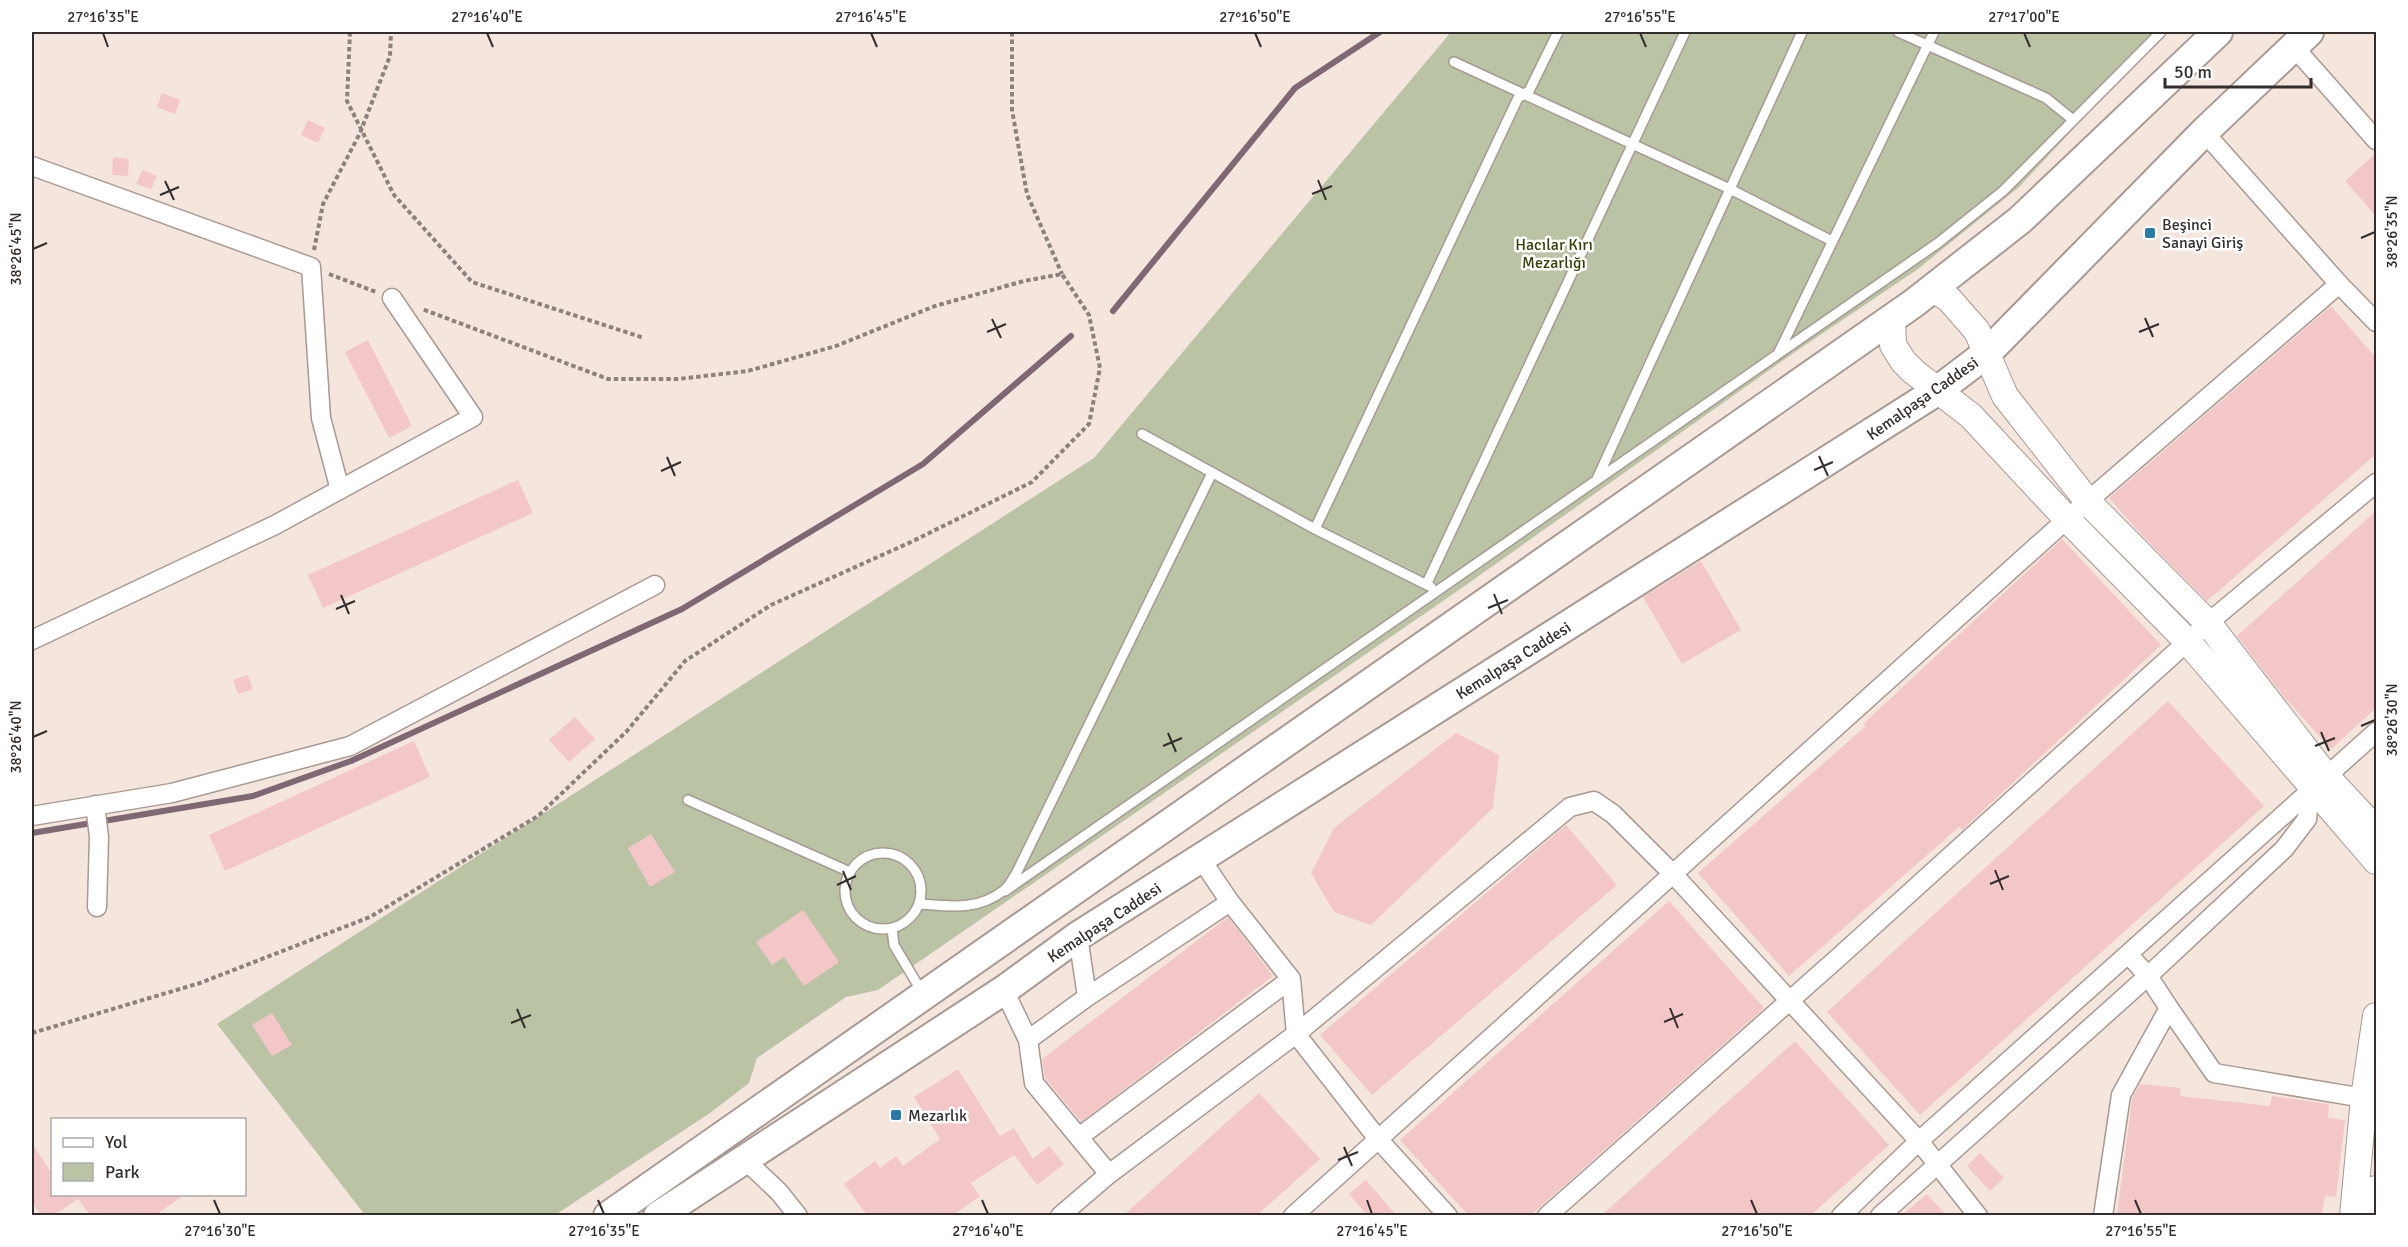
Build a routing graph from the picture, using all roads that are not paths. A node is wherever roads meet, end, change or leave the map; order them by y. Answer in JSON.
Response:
{"nodes":[{"id":1,"x":1558,"y":32,"type":"edge"},
{"id":2,"x":1685,"y":32,"type":"edge"},
{"id":3,"x":1802,"y":32,"type":"edge"},
{"id":4,"x":1898,"y":32,"type":"edge"},
{"id":5,"x":1934,"y":32,"type":"edge"},
{"id":6,"x":2162,"y":32,"type":"edge"},
{"id":7,"x":2218,"y":32,"type":"edge"},
{"id":8,"x":2301,"y":39,"type":"edge"},
{"id":9,"x":1927,"y":45,"type":"junction"},
{"id":10,"x":1454,"y":63,"type":"dead end"},
{"id":11,"x":1523,"y":94,"type":"junction"},
{"id":12,"x":2073,"y":119,"type":"junction"},
{"id":13,"x":2204,"y":132,"type":"junction"},
{"id":14,"x":2376,"y":140,"type":"edge"},
{"id":15,"x":1632,"y":144,"type":"junction"},
{"id":16,"x":32,"y":165,"type":"edge"},
{"id":17,"x":1730,"y":189,"type":"junction"},
{"id":18,"x":1832,"y":241,"type":"junction"},
{"id":19,"x":2338,"y":284,"type":"junction"},
{"id":20,"x":1933,"y":289,"type":"junction"},
{"id":21,"x":392,"y":298,"type":"dead end"},
{"id":22,"x":2373,"y":311,"type":"edge"},
{"id":23,"x":1892,"y":319,"type":"junction"},
{"id":24,"x":1987,"y":352,"type":"junction"},
{"id":25,"x":1777,"y":356,"type":"junction"},
{"id":26,"x":1937,"y":391,"type":"junction"},
{"id":27,"x":1142,"y":434,"type":"dead end"},
{"id":28,"x":1212,"y":473,"type":"junction"},
{"id":29,"x":1596,"y":481,"type":"junction"},
{"id":30,"x":2376,"y":483,"type":"edge"},
{"id":31,"x":340,"y":490,"type":"junction"},
{"id":32,"x":2089,"y":503,"type":"junction"},
{"id":33,"x":2067,"y":519,"type":"junction"},
{"id":34,"x":1315,"y":530,"type":"junction"},
{"id":35,"x":1427,"y":583,"type":"junction"},
{"id":36,"x":655,"y":585,"type":"dead end"},
{"id":37,"x":1437,"y":592,"type":"junction"},
{"id":38,"x":2208,"y":623,"type":"junction"},
{"id":39,"x":32,"y":640,"type":"edge"},
{"id":40,"x":2187,"y":642,"type":"junction"},
{"id":41,"x":2376,"y":732,"type":"edge"},
{"id":42,"x":2317,"y":785,"type":"junction"},
{"id":43,"x":688,"y":800,"type":"dead end"},
{"id":44,"x":95,"y":810,"type":"junction"},
{"id":45,"x":32,"y":816,"type":"edge"},
{"id":46,"x":2376,"y":830,"type":"edge"},
{"id":47,"x":1202,"y":858,"type":"junction"},
{"id":48,"x":2376,"y":861,"type":"edge"},
{"id":49,"x":849,"y":872,"type":"junction"},
{"id":50,"x":1673,"y":874,"type":"junction"},
{"id":51,"x":1005,"y":891,"type":"junction"},
{"id":52,"x":1230,"y":902,"type":"junction"},
{"id":53,"x":920,"y":904,"type":"junction"},
{"id":54,"x":97,"y":907,"type":"dead end"},
{"id":55,"x":892,"y":928,"type":"junction"},
{"id":56,"x":1078,"y":936,"type":"junction"},
{"id":57,"x":2128,"y":954,"type":"junction"},
{"id":58,"x":2148,"y":976,"type":"junction"},
{"id":59,"x":1291,"y":979,"type":"junction"},
{"id":60,"x":1004,"y":990,"type":"junction"},
{"id":61,"x":923,"y":994,"type":"junction"},
{"id":62,"x":1087,"y":997,"type":"junction"},
{"id":63,"x":1789,"y":1001,"type":"junction"},
{"id":64,"x":2169,"y":1008,"type":"junction"},
{"id":65,"x":2376,"y":1016,"type":"edge"},
{"id":66,"x":1296,"y":1035,"type":"junction"},
{"id":67,"x":1028,"y":1040,"type":"junction"},
{"id":68,"x":2364,"y":1098,"type":"junction"},
{"id":69,"x":1079,"y":1137,"type":"junction"},
{"id":70,"x":1378,"y":1139,"type":"junction"},
{"id":71,"x":1919,"y":1141,"type":"junction"},
{"id":72,"x":743,"y":1158,"type":"junction"},
{"id":73,"x":1937,"y":1164,"type":"junction"},
{"id":74,"x":1109,"y":1174,"type":"junction"},
{"id":75,"x":2376,"y":1189,"type":"edge"},
{"id":76,"x":608,"y":1215,"type":"edge"},
{"id":77,"x":658,"y":1215,"type":"edge"},
{"id":78,"x":798,"y":1215,"type":"edge"},
{"id":79,"x":1060,"y":1215,"type":"edge"},
{"id":80,"x":1293,"y":1215,"type":"edge"},
{"id":81,"x":1449,"y":1215,"type":"edge"},
{"id":82,"x":1547,"y":1215,"type":"edge"},
{"id":83,"x":1841,"y":1215,"type":"edge"},
{"id":84,"x":1880,"y":1215,"type":"edge"},
{"id":85,"x":1978,"y":1215,"type":"edge"},
{"id":86,"x":2103,"y":1215,"type":"edge"},
{"id":87,"x":2353,"y":1215,"type":"edge"},
{"id":88,"x":2373,"y":1215,"type":"edge"}],
"edges":[{"from":1,"to":11,"type":"lane"},
{"from":2,"to":15,"type":"lane"},
{"from":3,"to":17,"type":"lane"},
{"from":4,"to":9,"type":"lane"},
{"from":5,"to":9,"type":"lane"},
{"from":6,"to":12,"type":"lane"},
{"from":7,"to":20,"type":"main road"},
{"from":8,"to":13,"type":"main road","name":"Kemalpaşa Caddesi"},
{"from":8,"to":14,"type":"street"},
{"from":9,"to":12,"type":"lane"},
{"from":9,"to":18,"type":"lane"},
{"from":10,"to":11,"type":"lane"},
{"from":11,"to":15,"type":"lane"},
{"from":11,"to":34,"type":"lane"},
{"from":12,"to":25,"type":"lane"},
{"from":13,"to":19,"type":"street"},
{"from":13,"to":24,"type":"main road","name":"Kemalpaşa Caddesi"},
{"from":15,"to":17,"type":"lane"},
{"from":15,"to":35,"type":"lane"},
{"from":16,"to":31,"type":"street"},
{"from":17,"to":18,"type":"lane"},
{"from":17,"to":29,"type":"lane"},
{"from":18,"to":25,"type":"lane"},
{"from":19,"to":22,"type":"street"},
{"from":19,"to":32,"type":"street"},
{"from":20,"to":23,"type":"main road"},
{"from":20,"to":24,"type":"street"},
{"from":21,"to":31,"type":"street"},
{"from":23,"to":26,"type":"street"},
{"from":23,"to":61,"type":"main road"},
{"from":24,"to":26,"type":"main road","name":"Kemalpaşa Caddesi"},
{"from":24,"to":32,"type":"street"},
{"from":25,"to":29,"type":"lane"},
{"from":26,"to":33,"type":"street"},
{"from":26,"to":47,"type":"main road","name":"Kemalpaşa Caddesi"},
{"from":27,"to":28,"type":"lane"},
{"from":28,"to":34,"type":"lane"},
{"from":28,"to":51,"type":"lane"},
{"from":29,"to":37,"type":"lane"},
{"from":30,"to":38,"type":"street"},
{"from":31,"to":39,"type":"street"},
{"from":32,"to":33,"type":"street"},
{"from":32,"to":38,"type":"street"},
{"from":33,"to":40,"type":"street"},
{"from":33,"to":50,"type":"street"},
{"from":34,"to":35,"type":"lane"},
{"from":35,"to":37,"type":"lane"},
{"from":36,"to":44,"type":"street"},
{"from":37,"to":51,"type":"lane"},
{"from":38,"to":40,"type":"street"},
{"from":38,"to":42,"type":"street"},
{"from":40,"to":42,"type":"street"},
{"from":40,"to":63,"type":"street"},
{"from":41,"to":42,"type":"street"},
{"from":42,"to":46,"type":"street"},
{"from":42,"to":48,"type":"street"},
{"from":42,"to":57,"type":"street"},
{"from":42,"to":58,"type":"street"},
{"from":43,"to":49,"type":"lane"},
{"from":44,"to":45,"type":"street"},
{"from":44,"to":54,"type":"street"},
{"from":47,"to":52,"type":"street"},
{"from":47,"to":56,"type":"main road","name":"Kemalpaşa Caddesi"},
{"from":49,"to":53,"type":"lane"},
{"from":49,"to":55,"type":"lane"},
{"from":50,"to":63,"type":"street"},
{"from":50,"to":66,"type":"street"},
{"from":50,"to":70,"type":"street"},
{"from":51,"to":53,"type":"lane"},
{"from":52,"to":59,"type":"street"},
{"from":52,"to":62,"type":"street"},
{"from":53,"to":55,"type":"lane"},
{"from":55,"to":61,"type":"lane"},
{"from":56,"to":60,"type":"main road","name":"Kemalpaşa Caddesi"},
{"from":56,"to":62,"type":"street"},
{"from":57,"to":58,"type":"street"},
{"from":57,"to":71,"type":"street"},
{"from":58,"to":64,"type":"street"},
{"from":58,"to":73,"type":"street"},
{"from":59,"to":66,"type":"street"},
{"from":59,"to":69,"type":"street"},
{"from":60,"to":67,"type":"street"},
{"from":60,"to":72,"type":"main road","name":"Kemalpaşa Caddesi"},
{"from":61,"to":76,"type":"main road"},
{"from":62,"to":67,"type":"street"},
{"from":63,"to":71,"type":"street"},
{"from":63,"to":82,"type":"street"},
{"from":64,"to":68,"type":"street"},
{"from":64,"to":86,"type":"street"},
{"from":65,"to":68,"type":"street"},
{"from":66,"to":70,"type":"street"},
{"from":66,"to":74,"type":"street"},
{"from":67,"to":69,"type":"street"},
{"from":68,"to":87,"type":"street"},
{"from":69,"to":74,"type":"street"},
{"from":70,"to":80,"type":"street"},
{"from":70,"to":81,"type":"street"},
{"from":71,"to":73,"type":"street"},
{"from":71,"to":83,"type":"street"},
{"from":72,"to":77,"type":"main road","name":"Kemalpaşa Caddesi"},
{"from":72,"to":78,"type":"street"},
{"from":73,"to":84,"type":"street"},
{"from":73,"to":85,"type":"street"},
{"from":74,"to":79,"type":"street"},
{"from":75,"to":88,"type":"street"}]}
